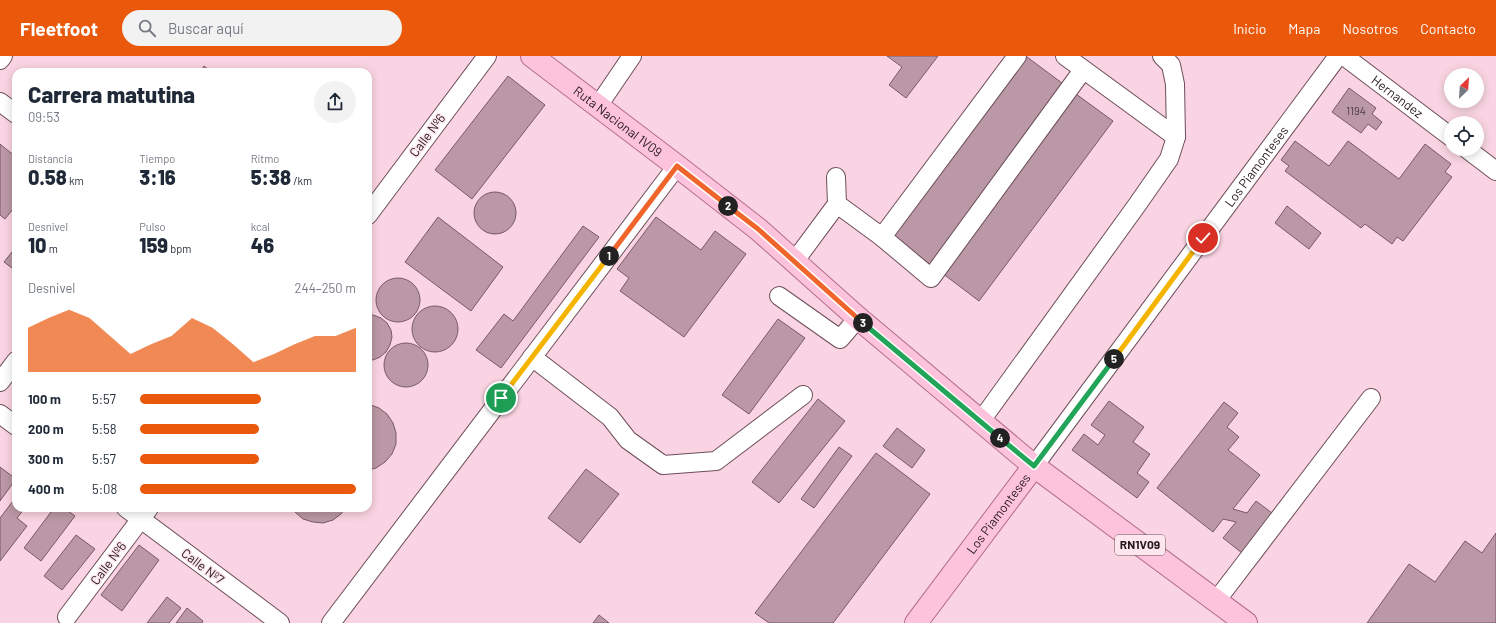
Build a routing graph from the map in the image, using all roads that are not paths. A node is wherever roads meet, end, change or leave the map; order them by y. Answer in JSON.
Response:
{"nodes":[{"id":1,"x":3,"y":56,"type":"edge"},
{"id":2,"x":487,"y":56,"type":"edge"},
{"id":3,"x":532,"y":56,"type":"edge"},
{"id":4,"x":632,"y":56,"type":"edge"},
{"id":5,"x":1017,"y":56,"type":"edge"},
{"id":6,"x":1065,"y":56,"type":"edge"},
{"id":7,"x":1162,"y":56,"type":"edge"},
{"id":8,"x":1338,"y":56,"type":"edge"},
{"id":9,"x":1344,"y":56,"type":"edge"},
{"id":10,"x":0,"y":60,"type":"edge"},
{"id":11,"x":1083,"y":70,"type":"junction"},
{"id":12,"x":0,"y":102,"type":"edge"},
{"id":13,"x":598,"y":106,"type":"junction"},
{"id":14,"x":12,"y":111,"type":"edge"},
{"id":15,"x":1444,"y":132,"type":"edge"},
{"id":16,"x":1176,"y":137,"type":"junction"},
{"id":17,"x":1476,"y":156,"type":"edge"},
{"id":18,"x":677,"y":166,"type":"junction"},
{"id":19,"x":1496,"y":171,"type":"edge"},
{"id":20,"x":836,"y":177,"type":"dead end"},
{"id":21,"x":837,"y":204,"type":"junction"},
{"id":22,"x":372,"y":210,"type":"edge"},
{"id":23,"x":882,"y":237,"type":"junction"},
{"id":24,"x":794,"y":262,"type":"junction"},
{"id":25,"x":779,"y":296,"type":"dead end"},
{"id":26,"x":858,"y":318,"type":"junction"},
{"id":27,"x":532,"y":357,"type":"junction"},
{"id":28,"x":12,"y":367,"type":"edge"},
{"id":29,"x":0,"y":382,"type":"edge"},
{"id":30,"x":803,"y":395,"type":"dead end"},
{"id":31,"x":1371,"y":398,"type":"dead end"},
{"id":32,"x":0,"y":414,"type":"edge"},
{"id":33,"x":980,"y":422,"type":"junction"},
{"id":34,"x":12,"y":423,"type":"edge"},
{"id":35,"x":1034,"y":466,"type":"junction"},
{"id":36,"x":145,"y":514,"type":"edge"},
{"id":37,"x":1216,"y":601,"type":"junction"},
{"id":38,"x":67,"y":617,"type":"dead end"},
{"id":39,"x":280,"y":623,"type":"edge"},
{"id":40,"x":331,"y":623,"type":"edge"},
{"id":41,"x":916,"y":623,"type":"edge"},
{"id":42,"x":1246,"y":623,"type":"edge"}],
"edges":[{"from":1,"to":10,"type":"street"},
{"from":2,"to":22,"type":"street","name":"Calle Nº6"},
{"from":3,"to":13,"type":"main road","name":"Ruta Nacional 1V09","number":"RN1V09"},
{"from":4,"to":13,"type":"street"},
{"from":5,"to":23,"type":"street"},
{"from":6,"to":11,"type":"street"},
{"from":7,"to":16,"type":"street"},
{"from":8,"to":35,"type":"street","name":"Los Piamonteses"},
{"from":9,"to":15,"type":"street","name":"Hernandez"},
{"from":11,"to":16,"type":"street"},
{"from":11,"to":23,"type":"street"},
{"from":12,"to":14,"type":"street"},
{"from":13,"to":18,"type":"main road","name":"Ruta Nacional 1V09","number":"RN1V09"},
{"from":16,"to":33,"type":"street"},
{"from":17,"to":19,"type":"street"},
{"from":18,"to":24,"type":"main road","name":"Ruta Nacional 1V09","number":"RN1V09"},
{"from":18,"to":27,"type":"street"},
{"from":20,"to":21,"type":"street"},
{"from":21,"to":23,"type":"street"},
{"from":21,"to":24,"type":"street"},
{"from":24,"to":26,"type":"main road","name":"Ruta Nacional 1V09","number":"RN1V09"},
{"from":25,"to":26,"type":"street"},
{"from":26,"to":33,"type":"main road","name":"Ruta Nacional 1V09","number":"RN1V09"},
{"from":27,"to":30,"type":"street"},
{"from":27,"to":40,"type":"street"},
{"from":28,"to":29,"type":"street"},
{"from":31,"to":37,"type":"street"},
{"from":32,"to":34,"type":"street"},
{"from":33,"to":35,"type":"main road","name":"Ruta Nacional 1V09","number":"RN1V09"},
{"from":35,"to":37,"type":"main road","number":"RN1V09"},
{"from":35,"to":41,"type":"main road","name":"Los Piamonteses"},
{"from":36,"to":38,"type":"street","name":"Calle Nº6"},
{"from":36,"to":39,"type":"street","name":"Calle Nº7"},
{"from":37,"to":42,"type":"main road","number":"RN1V09"}]}
